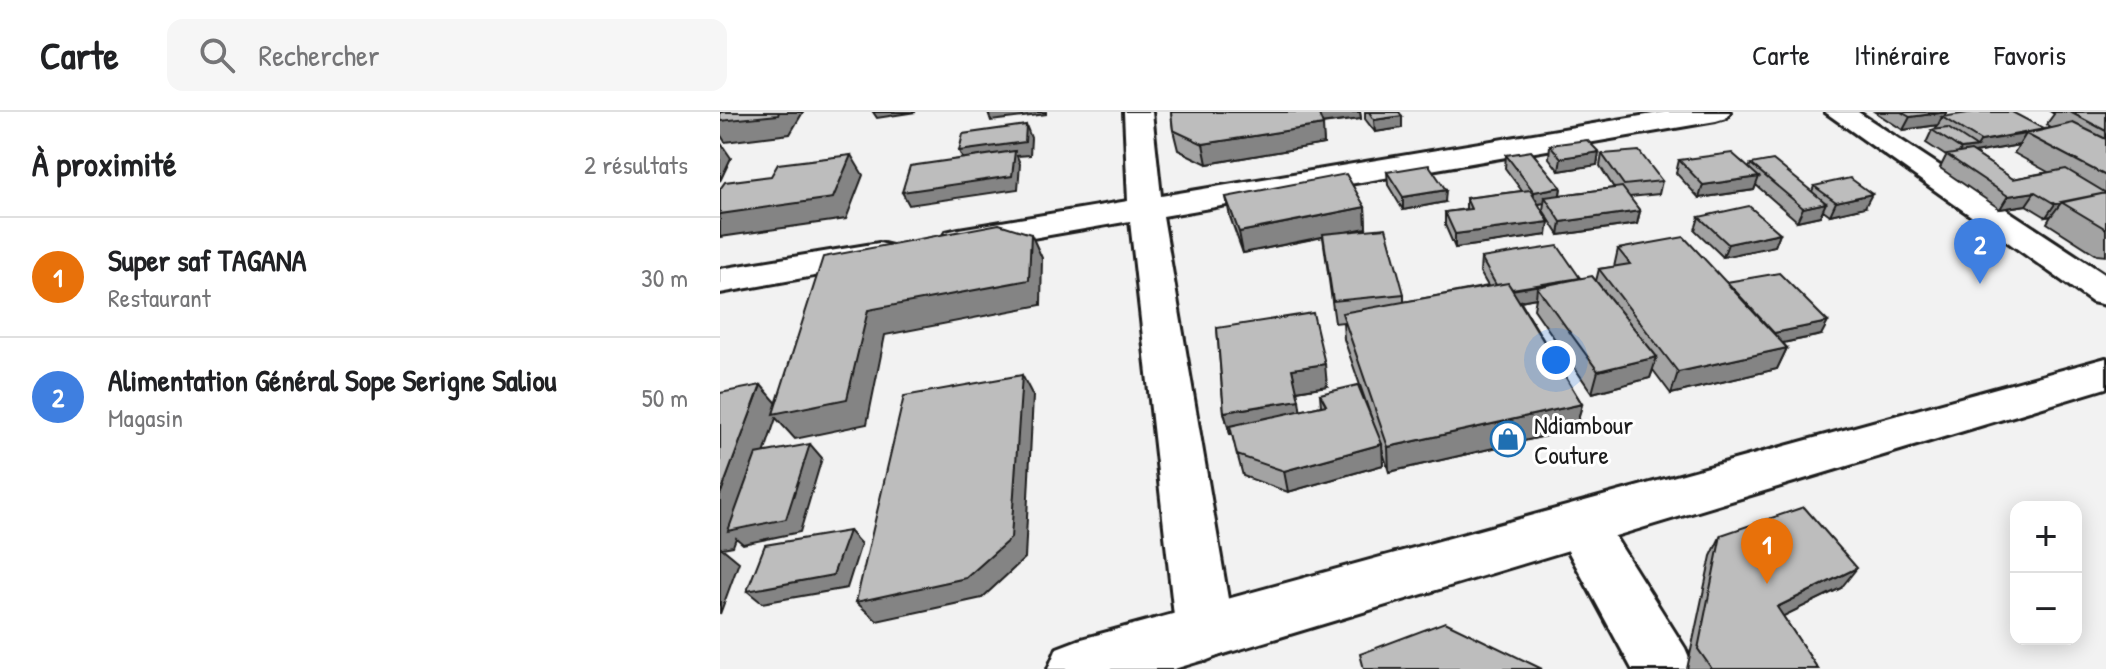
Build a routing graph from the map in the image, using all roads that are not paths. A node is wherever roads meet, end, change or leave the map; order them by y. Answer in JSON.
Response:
{"nodes":[{"id":1,"x":1138,"y":112,"type":"edge"},
{"id":2,"x":1716,"y":112,"type":"edge"},
{"id":3,"x":1839,"y":112,"type":"edge"},
{"id":4,"x":1145,"y":208,"type":"junction"},
{"id":5,"x":720,"y":281,"type":"edge"},
{"id":6,"x":2106,"y":293,"type":"edge"},
{"id":7,"x":2105,"y":375,"type":"edge"},
{"id":8,"x":1580,"y":525,"type":"junction"},
{"id":9,"x":1205,"y":634,"type":"junction"},
{"id":10,"x":1078,"y":669,"type":"edge"},
{"id":11,"x":1664,"y":669,"type":"edge"}],
"edges":[{"from":1,"to":4,"type":"street"},
{"from":2,"to":4,"type":"street"},
{"from":3,"to":6,"type":"street"},
{"from":4,"to":5,"type":"street"},
{"from":4,"to":9,"type":"street"},
{"from":7,"to":8,"type":"street"},
{"from":8,"to":9,"type":"street"},
{"from":8,"to":11,"type":"street"},
{"from":9,"to":10,"type":"street"}]}
